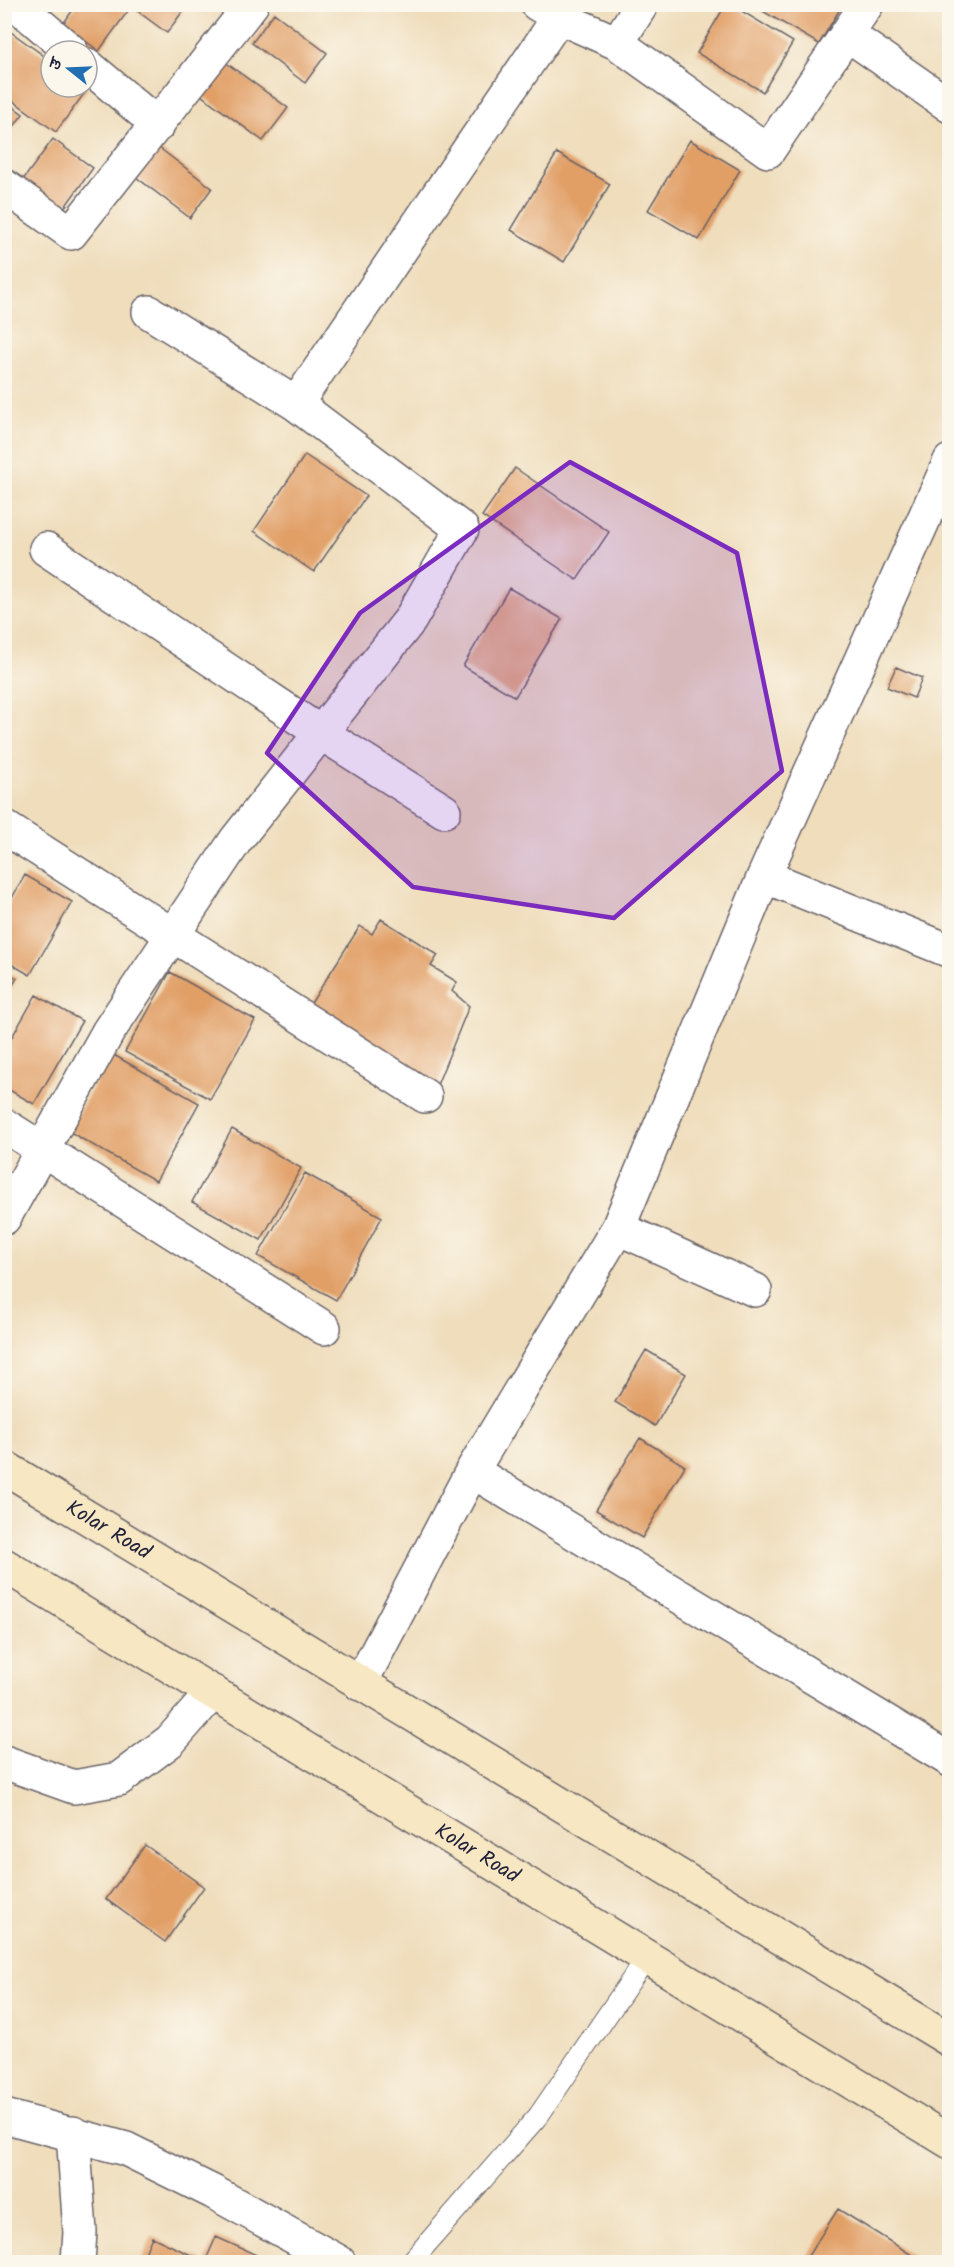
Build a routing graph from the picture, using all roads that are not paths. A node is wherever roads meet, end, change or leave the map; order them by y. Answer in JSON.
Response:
{"nodes":[{"id":1,"x":16,"y":4,"type":"edge"},
{"id":2,"x":642,"y":4,"type":"edge"},
{"id":3,"x":867,"y":4,"type":"edge"},
{"id":4,"x":250,"y":5,"type":"edge"},
{"id":5,"x":548,"y":11,"type":"edge"},
{"id":6,"x":847,"y":34,"type":"junction"},
{"id":7,"x":57,"y":39,"type":"edge"},
{"id":8,"x":617,"y":43,"type":"junction"},
{"id":9,"x":99,"y":75,"type":"edge"},
{"id":10,"x":950,"y":106,"type":"edge"},
{"id":11,"x":158,"y":125,"type":"junction"},
{"id":12,"x":4,"y":186,"type":"edge"},
{"id":13,"x":149,"y":312,"type":"dead end"},
{"id":14,"x":296,"y":404,"type":"junction"},
{"id":15,"x":950,"y":461,"type":"edge"},
{"id":16,"x":46,"y":549,"type":"dead end"},
{"id":17,"x":321,"y":733,"type":"junction"},
{"id":18,"x":444,"y":811,"type":"dead end"},
{"id":19,"x":4,"y":827,"type":"edge"},
{"id":20,"x":764,"y":876,"type":"junction"},
{"id":21,"x":173,"y":935,"type":"junction"},
{"id":22,"x":950,"y":951,"type":"edge"},
{"id":23,"x":425,"y":1096,"type":"dead end"},
{"id":24,"x":4,"y":1125,"type":"edge"},
{"id":25,"x":43,"y":1149,"type":"junction"},
{"id":26,"x":4,"y":1218,"type":"edge"},
{"id":27,"x":618,"y":1228,"type":"junction"},
{"id":28,"x":755,"y":1290,"type":"dead end"},
{"id":29,"x":324,"y":1328,"type":"dead end"},
{"id":30,"x":4,"y":1467,"type":"edge"},
{"id":31,"x":472,"y":1471,"type":"junction"},
{"id":32,"x":4,"y":1565,"type":"edge"},
{"id":33,"x":360,"y":1684,"type":"junction"},
{"id":34,"x":213,"y":1692,"type":"junction"},
{"id":35,"x":950,"y":1760,"type":"edge"},
{"id":36,"x":4,"y":1762,"type":"edge"},
{"id":37,"x":647,"y":1957,"type":"junction"},
{"id":38,"x":950,"y":2040,"type":"edge"},
{"id":39,"x":4,"y":2116,"type":"edge"},
{"id":40,"x":73,"y":2133,"type":"junction"},
{"id":41,"x":950,"y":2142,"type":"edge"},
{"id":42,"x":78,"y":2262,"type":"edge"},
{"id":43,"x":339,"y":2262,"type":"edge"},
{"id":44,"x":411,"y":2262,"type":"edge"}],
"edges":[{"from":1,"to":7,"type":"street"},
{"from":2,"to":8,"type":"street"},
{"from":3,"to":6,"type":"street"},
{"from":4,"to":11,"type":"street"},
{"from":5,"to":8,"type":"street"},
{"from":5,"to":14,"type":"street"},
{"from":6,"to":8,"type":"street"},
{"from":6,"to":10,"type":"street"},
{"from":9,"to":11,"type":"street"},
{"from":11,"to":12,"type":"street"},
{"from":13,"to":14,"type":"street"},
{"from":14,"to":17,"type":"street"},
{"from":15,"to":20,"type":"street"},
{"from":16,"to":17,"type":"street"},
{"from":17,"to":18,"type":"street"},
{"from":17,"to":21,"type":"street"},
{"from":19,"to":21,"type":"street"},
{"from":20,"to":22,"type":"street"},
{"from":20,"to":27,"type":"street"},
{"from":21,"to":23,"type":"street"},
{"from":21,"to":25,"type":"street"},
{"from":24,"to":25,"type":"street"},
{"from":25,"to":26,"type":"street"},
{"from":25,"to":29,"type":"street"},
{"from":27,"to":28,"type":"street"},
{"from":27,"to":31,"type":"street"},
{"from":30,"to":33,"type":"main road","name":"Kolar Road"},
{"from":31,"to":33,"type":"street"},
{"from":31,"to":35,"type":"street"},
{"from":32,"to":34,"type":"main road","name":"Kolar Road"},
{"from":33,"to":38,"type":"main road","name":"Kolar Road"},
{"from":34,"to":36,"type":"street"},
{"from":34,"to":37,"type":"main road","name":"Kolar Road"},
{"from":37,"to":41,"type":"main road","name":"Kolar Road"},
{"from":37,"to":44,"type":"lane"},
{"from":39,"to":40,"type":"street"},
{"from":40,"to":42,"type":"street"},
{"from":40,"to":43,"type":"street"}]}
